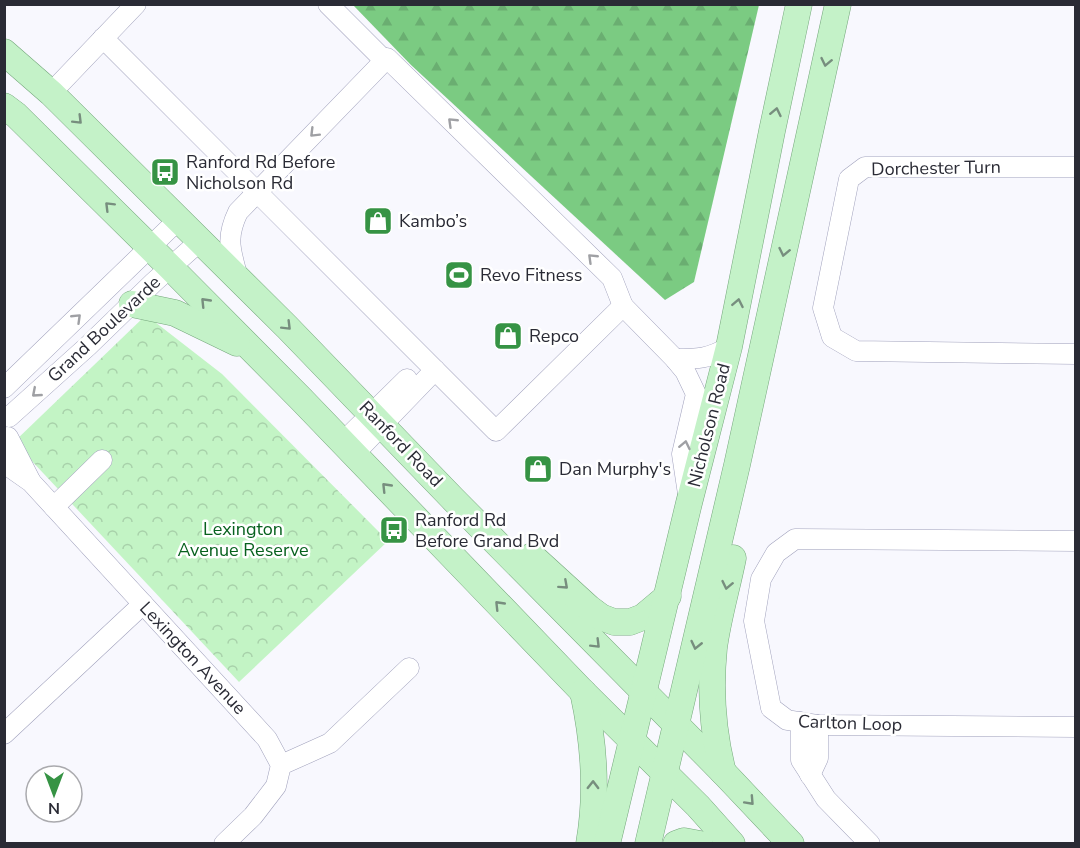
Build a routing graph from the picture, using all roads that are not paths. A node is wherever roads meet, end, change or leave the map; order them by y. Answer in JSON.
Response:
{"nodes":[{"id":1,"x":136,"y":4,"type":"edge"},
{"id":2,"x":328,"y":4,"type":"edge"},
{"id":3,"x":799,"y":4,"type":"edge"},
{"id":4,"x":838,"y":4,"type":"edge"},
{"id":5,"x":104,"y":38,"type":"junction"},
{"id":6,"x":4,"y":52,"type":"edge"},
{"id":7,"x":385,"y":61,"type":"junction"},
{"id":8,"x":51,"y":93,"type":"junction"},
{"id":9,"x":4,"y":106,"type":"edge"},
{"id":10,"x":1076,"y":167,"type":"edge"},
{"id":11,"x":256,"y":191,"type":"junction"},
{"id":12,"x":178,"y":220,"type":"junction"},
{"id":13,"x":200,"y":241,"type":"junction"},
{"id":14,"x":151,"y":247,"type":"junction"},
{"id":15,"x":170,"y":267,"type":"junction"},
{"id":16,"x":238,"y":278,"type":"junction"},
{"id":17,"x":132,"y":304,"type":"junction"},
{"id":18,"x":623,"y":306,"type":"junction"},
{"id":19,"x":729,"y":347,"type":"junction"},
{"id":20,"x":251,"y":349,"type":"junction"},
{"id":21,"x":1076,"y":354,"type":"edge"},
{"id":22,"x":675,"y":359,"type":"junction"},
{"id":23,"x":430,"y":366,"type":"junction"},
{"id":24,"x":4,"y":388,"type":"edge"},
{"id":25,"x":7,"y":413,"type":"edge"},
{"id":26,"x":377,"y":419,"type":"junction"},
{"id":27,"x":6,"y":440,"type":"edge"},
{"id":28,"x":349,"y":448,"type":"junction"},
{"id":29,"x":102,"y":460,"type":"dead end"},
{"id":30,"x":4,"y":463,"type":"edge"},
{"id":31,"x":737,"y":465,"type":"junction"},
{"id":32,"x":31,"y":482,"type":"junction"},
{"id":33,"x":452,"y":498,"type":"junction"},
{"id":34,"x":689,"y":503,"type":"junction"},
{"id":35,"x":54,"y":507,"type":"junction"},
{"id":36,"x":1076,"y":541,"type":"edge"},
{"id":37,"x":668,"y":596,"type":"junction"},
{"id":38,"x":143,"y":604,"type":"junction"},
{"id":39,"x":409,"y":668,"type":"dead end"},
{"id":40,"x":583,"y":692,"type":"junction"},
{"id":41,"x":644,"y":692,"type":"junction"},
{"id":42,"x":810,"y":724,"type":"junction"},
{"id":43,"x":677,"y":725,"type":"junction"},
{"id":44,"x":1076,"y":727,"type":"edge"},
{"id":45,"x":4,"y":734,"type":"edge"},
{"id":46,"x":632,"y":741,"type":"junction"},
{"id":47,"x":281,"y":765,"type":"junction"},
{"id":48,"x":723,"y":772,"type":"junction"},
{"id":49,"x":665,"y":774,"type":"junction"},
{"id":50,"x":224,"y":843,"type":"edge"},
{"id":51,"x":589,"y":843,"type":"edge"},
{"id":52,"x":607,"y":843,"type":"edge"},
{"id":53,"x":648,"y":843,"type":"edge"},
{"id":54,"x":676,"y":843,"type":"edge"},
{"id":55,"x":700,"y":843,"type":"edge"},
{"id":56,"x":732,"y":843,"type":"edge"},
{"id":57,"x":791,"y":843,"type":"edge"},
{"id":58,"x":870,"y":843,"type":"edge"}],
"edges":[{"from":1,"to":5,"type":"street"},
{"from":2,"to":7,"type":"street"},
{"from":19,"to":3,"type":"main road","name":"Nicholson Road","one_way":true},
{"from":4,"to":31,"type":"main road","name":"Nicholson Road","one_way":true},
{"from":5,"to":8,"type":"street"},
{"from":5,"to":11,"type":"street"},
{"from":6,"to":8,"type":"main road","name":"Ranford Road"},
{"from":7,"to":11,"type":"street","one_way":true},
{"from":18,"to":7,"type":"street","one_way":true},
{"from":8,"to":12,"type":"main road","name":"Ranford Road","one_way":true},
{"from":14,"to":9,"type":"main road","one_way":true},
{"from":10,"to":21,"type":"street","name":"Dorchester Turn"},
{"from":11,"to":16,"type":"street"},
{"from":11,"to":23,"type":"street"},
{"from":12,"to":13,"type":"main road","name":"Ranford Road"},
{"from":12,"to":14,"type":"street","name":"Grand Boulevarde"},
{"from":13,"to":15,"type":"street","name":"Grand Boulevarde"},
{"from":13,"to":16,"type":"main road","name":"Ranford Road"},
{"from":14,"to":15,"type":"main road"},
{"from":24,"to":14,"type":"street","name":"Grand Boulevarde","one_way":true},
{"from":15,"to":17,"type":"street","name":"Grand Boulevarde"},
{"from":20,"to":15,"type":"main road","one_way":true},
{"from":16,"to":26,"type":"main road","name":"Ranford Road","one_way":true},
{"from":17,"to":20,"type":"main road"},
{"from":17,"to":25,"type":"street","name":"Grand Boulevarde","one_way":true},
{"from":18,"to":22,"type":"street"},
{"from":18,"to":23,"type":"street"},
{"from":19,"to":22,"type":"street"},
{"from":19,"to":34,"type":"main road","name":"Nicholson Road"},
{"from":20,"to":28,"type":"main road"},
{"from":34,"to":22,"type":"street","one_way":true},
{"from":23,"to":26,"type":"street"},
{"from":25,"to":27,"type":"street","name":"Grand Boulevarde"},
{"from":26,"to":28,"type":"street"},
{"from":26,"to":33,"type":"main road","name":"Ranford Road"},
{"from":27,"to":32,"type":"street","name":"Lexington Avenue"},
{"from":40,"to":28,"type":"main road","one_way":true},
{"from":29,"to":35,"type":"street"},
{"from":30,"to":32,"type":"street","name":"Lexington Avenue"},
{"from":31,"to":43,"type":"main road","name":"Nicholson Road","one_way":true},
{"from":31,"to":48,"type":"main road","one_way":true},
{"from":32,"to":35,"type":"street","name":"Lexington Avenue"},
{"from":33,"to":37,"type":"main road","one_way":true},
{"from":33,"to":41,"type":"main road","name":"Ranford Road","one_way":true},
{"from":34,"to":37,"type":"main road","name":"Nicholson Road"},
{"from":35,"to":38,"type":"street","name":"Lexington Avenue"},
{"from":36,"to":42,"type":"street","name":"Carlton Loop"},
{"from":37,"to":41,"type":"main road","name":"Nicholson Road"},
{"from":38,"to":45,"type":"street"},
{"from":38,"to":47,"type":"street","name":"Lexington Avenue"},
{"from":39,"to":47,"type":"street"},
{"from":40,"to":46,"type":"main road"},
{"from":51,"to":40,"type":"main road","one_way":true},
{"from":41,"to":43,"type":"main road","name":"Ranford Road"},
{"from":41,"to":46,"type":"main road","name":"Nicholson Road"},
{"from":42,"to":44,"type":"street","name":"Carlton Loop"},
{"from":42,"to":58,"type":"street"},
{"from":43,"to":48,"type":"main road","name":"Ranford Road"},
{"from":43,"to":49,"type":"main road","name":"Nicholson Road"},
{"from":46,"to":49,"type":"main road"},
{"from":46,"to":52,"type":"main road","name":"Nicholson Road"},
{"from":47,"to":50,"type":"street"},
{"from":48,"to":57,"type":"main road","name":"Ranford Road","one_way":true},
{"from":49,"to":53,"type":"main road","name":"Nicholson Road"},
{"from":49,"to":56,"type":"main road"},
{"from":54,"to":55,"type":"main road"}]}
